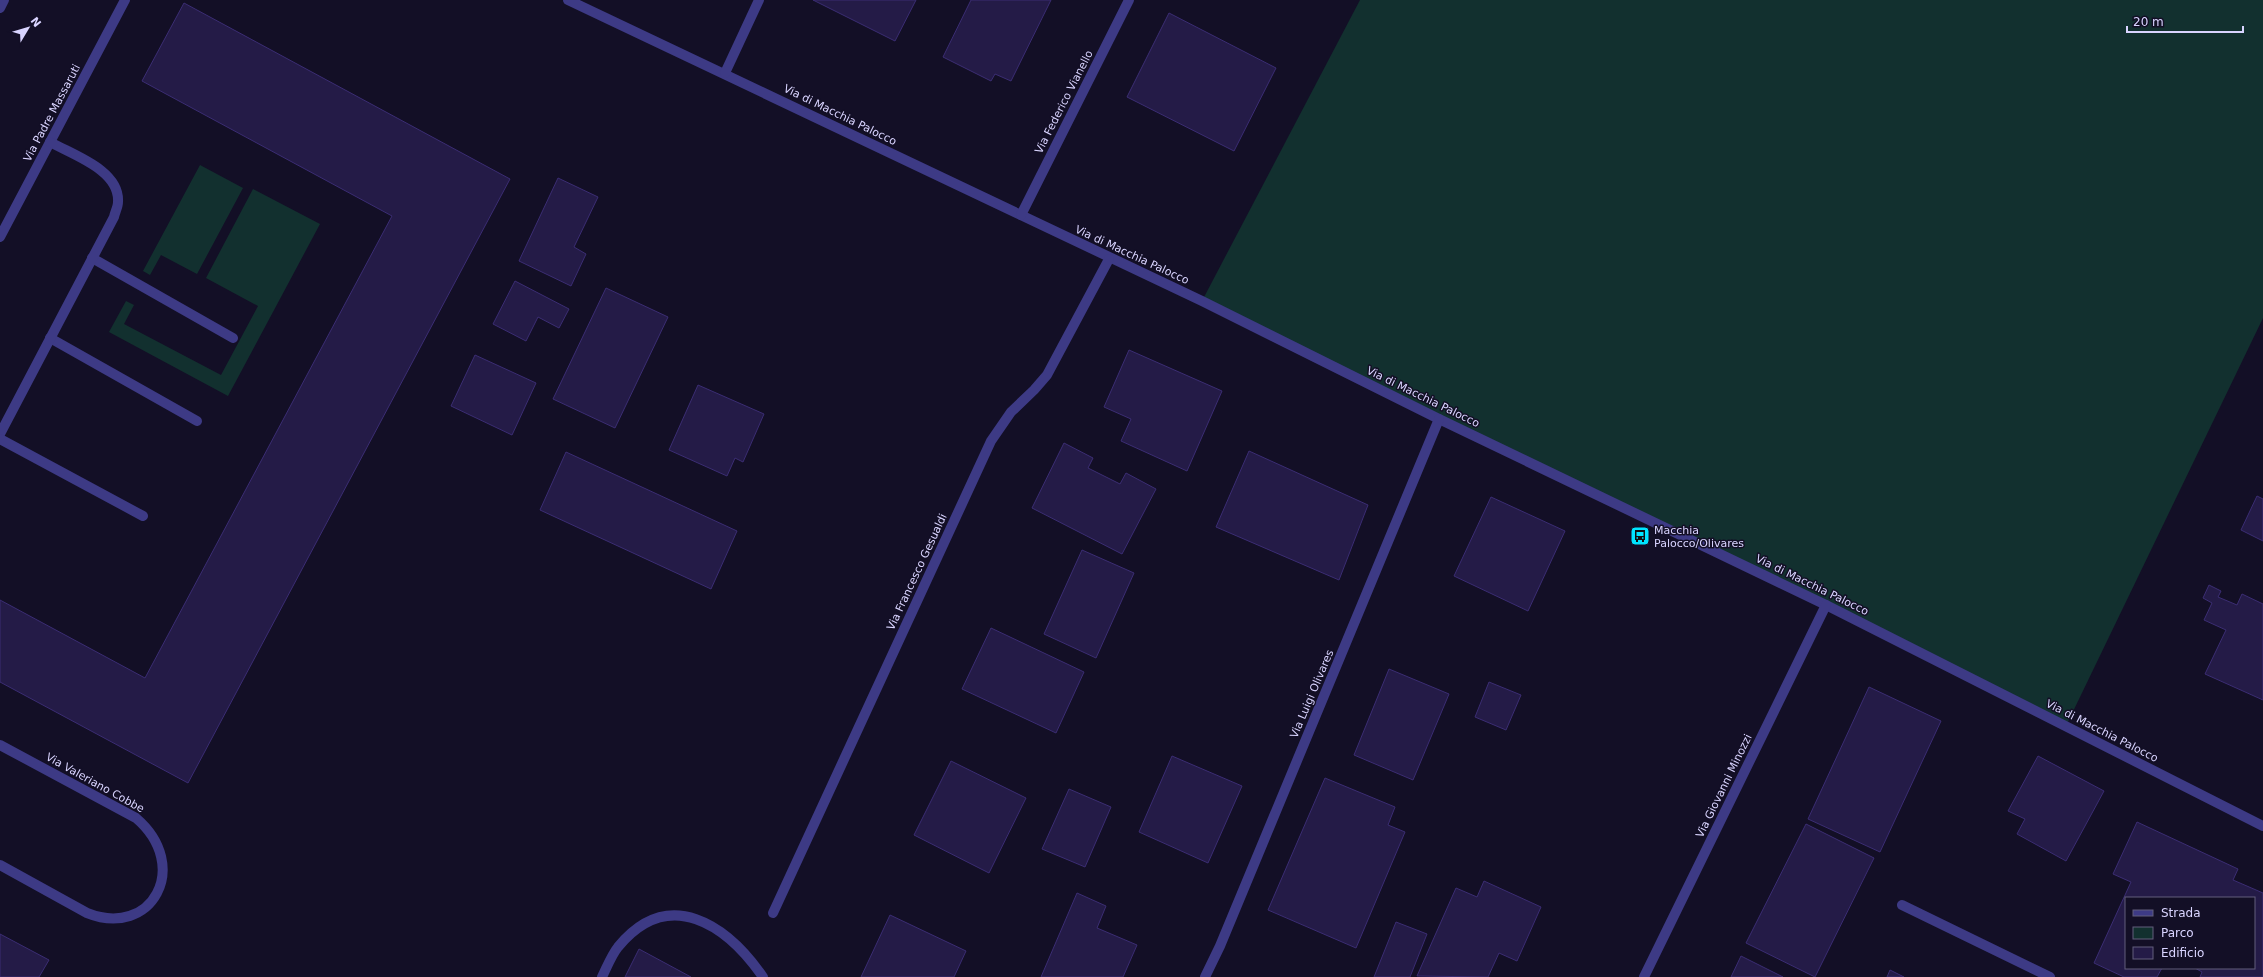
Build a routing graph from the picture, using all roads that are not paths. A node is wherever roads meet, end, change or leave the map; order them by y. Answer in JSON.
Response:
{"nodes":[{"id":1,"x":4,"y":0,"type":"edge"},
{"id":2,"x":125,"y":0,"type":"edge"},
{"id":3,"x":568,"y":0,"type":"edge"},
{"id":4,"x":759,"y":0,"type":"edge"},
{"id":5,"x":1128,"y":0,"type":"edge"},
{"id":6,"x":0,"y":8,"type":"edge"},
{"id":7,"x":725,"y":73,"type":"junction"},
{"id":8,"x":50,"y":142,"type":"junction"},
{"id":9,"x":1021,"y":215,"type":"junction"},
{"id":10,"x":0,"y":237,"type":"edge"},
{"id":11,"x":92,"y":258,"type":"junction"},
{"id":12,"x":1109,"y":259,"type":"junction"},
{"id":13,"x":50,"y":338,"type":"junction"},
{"id":14,"x":233,"y":338,"type":"dead end"},
{"id":15,"x":1439,"y":419,"type":"junction"},
{"id":16,"x":197,"y":421,"type":"dead end"},
{"id":17,"x":0,"y":434,"type":"edge"},
{"id":18,"x":0,"y":439,"type":"edge"},
{"id":19,"x":144,"y":516,"type":"dead end"},
{"id":20,"x":1826,"y":605,"type":"junction"},
{"id":21,"x":0,"y":745,"type":"edge"},
{"id":22,"x":2263,"y":826,"type":"edge"},
{"id":23,"x":0,"y":865,"type":"edge"},
{"id":24,"x":1902,"y":905,"type":"dead end"},
{"id":25,"x":773,"y":913,"type":"dead end"},
{"id":26,"x":602,"y":977,"type":"edge"},
{"id":27,"x":763,"y":977,"type":"edge"},
{"id":28,"x":1205,"y":977,"type":"edge"},
{"id":29,"x":1644,"y":977,"type":"edge"},
{"id":30,"x":2050,"y":977,"type":"edge"}],
"edges":[{"from":1,"to":6,"type":"street"},
{"from":2,"to":8,"type":"street","name":"Via Padre Massaruti"},
{"from":3,"to":7,"type":"street","name":"Via di Macchia Palocco"},
{"from":4,"to":7,"type":"street"},
{"from":5,"to":9,"type":"street","name":"Via Federico Vianello"},
{"from":7,"to":9,"type":"street","name":"Via di Macchia Palocco"},
{"from":8,"to":10,"type":"street","name":"Via Padre Massaruti"},
{"from":8,"to":11,"type":"street"},
{"from":9,"to":12,"type":"street","name":"Via di Macchia Palocco"},
{"from":11,"to":13,"type":"street"},
{"from":11,"to":14,"type":"street"},
{"from":12,"to":15,"type":"street","name":"Via di Macchia Palocco"},
{"from":12,"to":25,"type":"street","name":"Via Francesco Gesualdi"},
{"from":13,"to":16,"type":"street"},
{"from":13,"to":17,"type":"street"},
{"from":15,"to":20,"type":"street","name":"Via di Macchia Palocco"},
{"from":15,"to":28,"type":"street","name":"Via Luigi Olivares"},
{"from":18,"to":19,"type":"street"},
{"from":20,"to":22,"type":"street","name":"Via di Macchia Palocco"},
{"from":20,"to":29,"type":"street","name":"Via Giovanni Minozzi"},
{"from":21,"to":23,"type":"street","name":"Via Valeriano Cobbe"},
{"from":24,"to":30,"type":"street"},
{"from":26,"to":27,"type":"street"}]}
